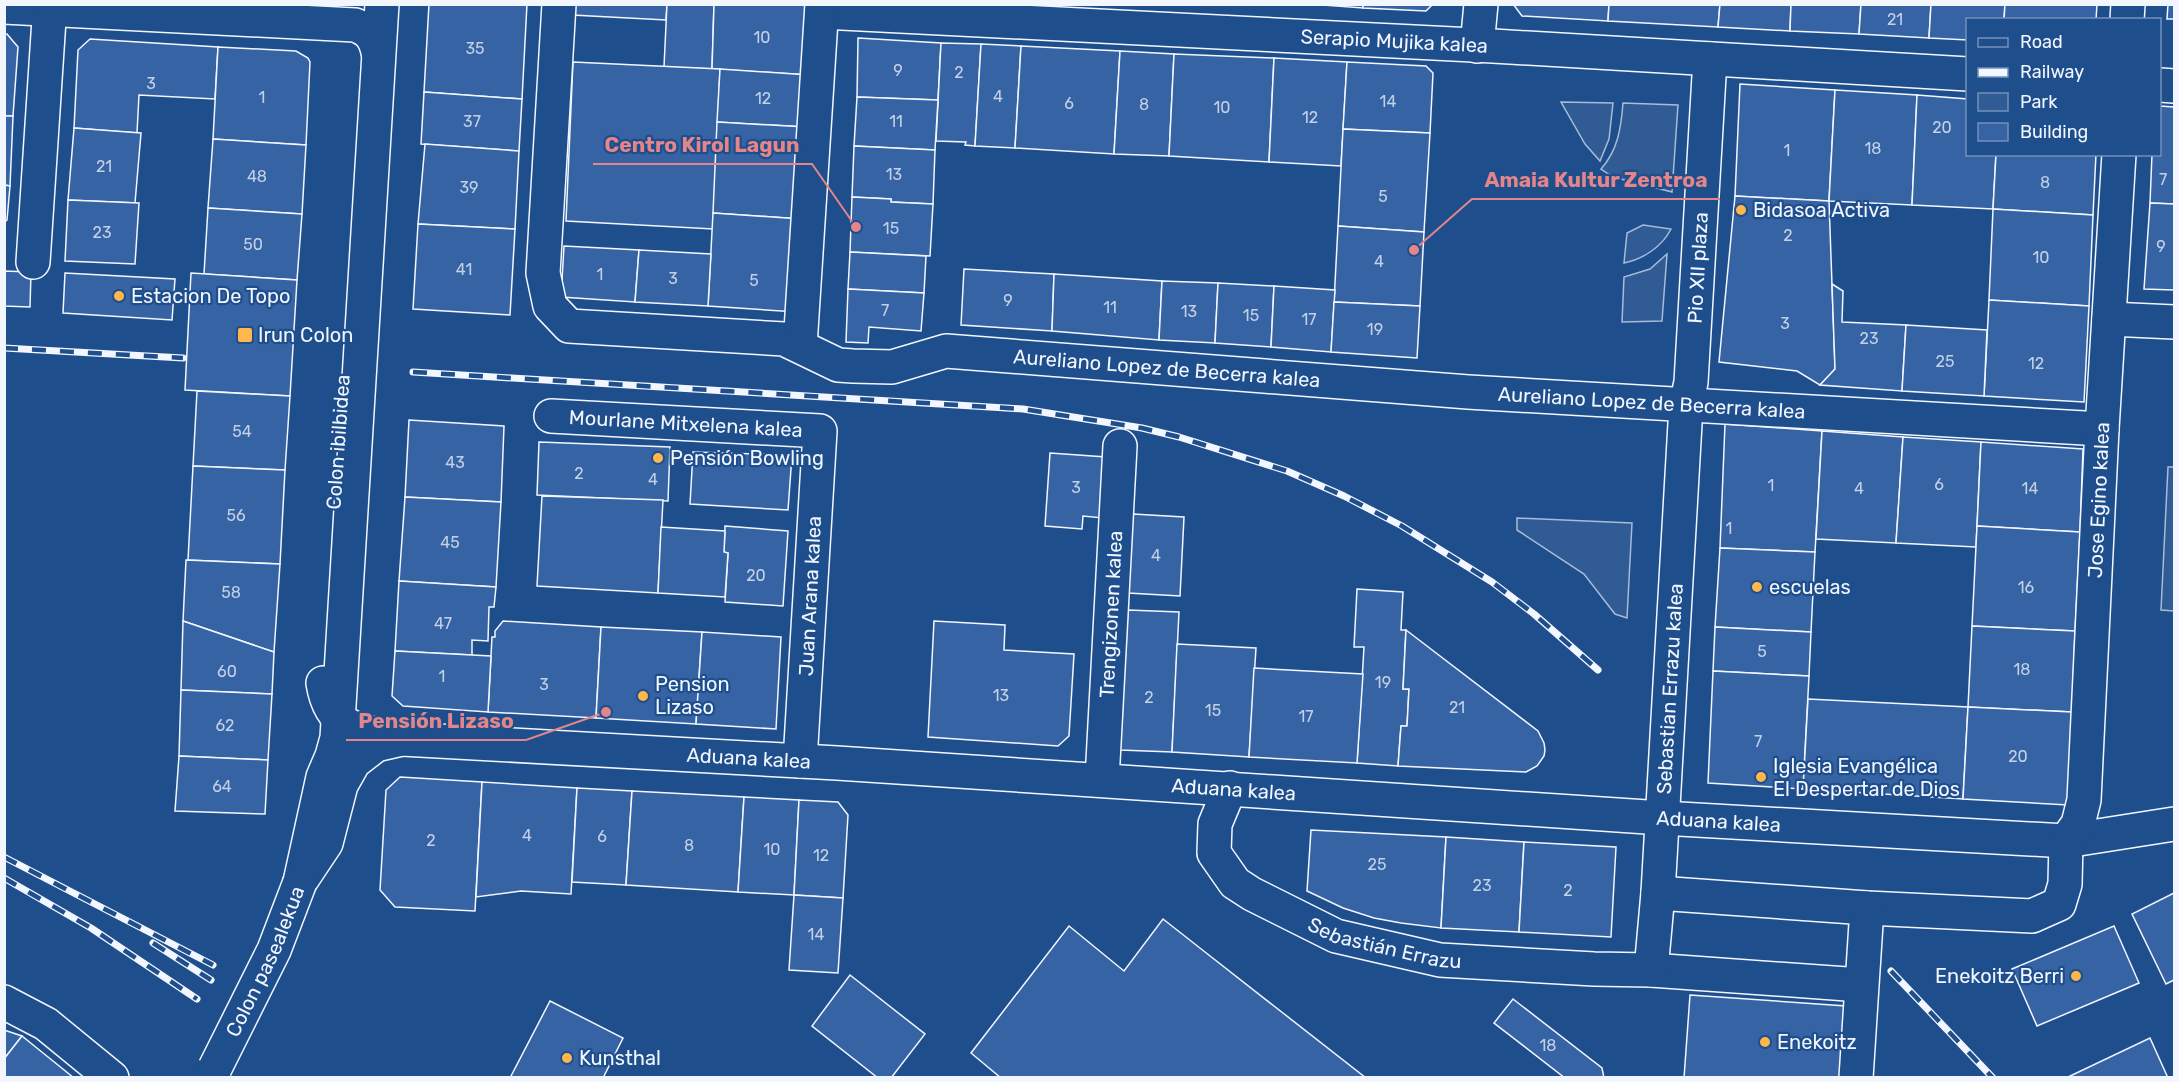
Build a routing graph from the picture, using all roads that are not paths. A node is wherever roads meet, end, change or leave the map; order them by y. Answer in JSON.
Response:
{"nodes":[{"id":1,"x":559,"y":4,"type":"edge"},
{"id":2,"x":1480,"y":4,"type":"edge"},
{"id":3,"x":4,"y":7,"type":"edge"},
{"id":4,"x":50,"y":7,"type":"edge"},
{"id":5,"x":822,"y":8,"type":"edge"},
{"id":6,"x":372,"y":22,"type":"edge"},
{"id":7,"x":1477,"y":46,"type":"junction"},
{"id":8,"x":1710,"y":59,"type":"junction"},
{"id":9,"x":1966,"y":74,"type":"edge"},
{"id":10,"x":2119,"y":156,"type":"edge"},
{"id":11,"x":33,"y":262,"type":"dead end"},
{"id":12,"x":2109,"y":319,"type":"junction"},
{"id":13,"x":2175,"y":322,"type":"edge"},
{"id":14,"x":809,"y":350,"type":"junction"},
{"id":15,"x":1686,"y":406,"type":"junction"},
{"id":16,"x":551,"y":416,"type":"dead end"},
{"id":17,"x":2102,"y":429,"type":"junction"},
{"id":18,"x":819,"y":432,"type":"joint"},
{"id":19,"x":1120,"y":446,"type":"dead end"},
{"id":20,"x":323,"y":683,"type":"junction"},
{"id":21,"x":337,"y":728,"type":"junction"},
{"id":22,"x":402,"y":739,"type":"junction"},
{"id":23,"x":800,"y":761,"type":"junction"},
{"id":24,"x":1102,"y":780,"type":"junction"},
{"id":25,"x":1230,"y":788,"type":"junction"},
{"id":26,"x":315,"y":808,"type":"junction"},
{"id":27,"x":1662,"y":818,"type":"junction"},
{"id":28,"x":2175,"y":824,"type":"edge"},
{"id":29,"x":2066,"y":841,"type":"junction"},
{"id":30,"x":300,"y":882,"type":"junction"},
{"id":31,"x":1658,"y":893,"type":"junction"},
{"id":32,"x":1867,"y":908,"type":"junction"},
{"id":33,"x":1651,"y":970,"type":"junction"},
{"id":34,"x":1861,"y":985,"type":"junction"},
{"id":35,"x":4,"y":1002,"type":"edge"},
{"id":36,"x":212,"y":1074,"type":"edge"},
{"id":37,"x":112,"y":1077,"type":"edge"},
{"id":38,"x":1856,"y":1077,"type":"edge"}],
"edges":[{"from":1,"to":14,"type":"street","name":"Aureliano Lopez de Becerra kalea"},
{"from":2,"to":7,"type":"street"},
{"from":3,"to":4,"type":"street"},
{"from":4,"to":6,"type":"street"},
{"from":4,"to":11,"type":"street"},
{"from":5,"to":7,"type":"street","name":"Serapio Mujika kalea"},
{"from":5,"to":14,"type":"street"},
{"from":6,"to":20,"type":"street","name":"Colon ibilbidea"},
{"from":6,"to":21,"type":"street","name":"Colon ibilbidea"},
{"from":7,"to":8,"type":"street","name":"Serapio Mujika kalea"},
{"from":8,"to":9,"type":"street","name":"Serapio Mujika kalea"},
{"from":8,"to":15,"type":"street","name":"Pio XII plaza"},
{"from":10,"to":12,"type":"street","name":"Jose Egino kalea"},
{"from":12,"to":13,"type":"street"},
{"from":12,"to":17,"type":"street","name":"Jose Egino kalea"},
{"from":14,"to":15,"type":"street","name":"Aureliano Lopez de Becerra kalea"},
{"from":15,"to":17,"type":"street","name":"Aureliano Lopez de Becerra kalea"},
{"from":15,"to":27,"type":"street","name":"Sebastian Errazu kalea"},
{"from":16,"to":18,"type":"street","name":"Mourlane Mitxelena kalea"},
{"from":17,"to":29,"type":"street","name":"Jose Egino kalea"},
{"from":18,"to":23,"type":"street","name":"Juan Arana kalea"},
{"from":19,"to":24,"type":"street","name":"Trengizonen kalea"},
{"from":20,"to":21,"type":"street"},
{"from":20,"to":26,"type":"street","name":"Colon ibilbidea"},
{"from":21,"to":22,"type":"street","name":"Aduana kalea"},
{"from":21,"to":26,"type":"street","name":"Colon pasealekua"},
{"from":22,"to":23,"type":"street","name":"Aduana kalea"},
{"from":22,"to":30,"type":"street","name":"Aduana kalea"},
{"from":23,"to":24,"type":"street","name":"Aduana kalea"},
{"from":24,"to":25,"type":"street","name":"Aduana kalea"},
{"from":25,"to":27,"type":"street","name":"Aduana kalea"},
{"from":25,"to":33,"type":"street","name":"Sebastián Errazu"},
{"from":26,"to":30,"type":"street","name":"Colon pasealekua"},
{"from":27,"to":29,"type":"street","name":"Aduana kalea"},
{"from":27,"to":31,"type":"street","name":"Sebastian Errazu kalea"},
{"from":28,"to":29,"type":"street","name":"Aduana kalea"},
{"from":29,"to":32,"type":"street"},
{"from":30,"to":36,"type":"street","name":"Colon pasealekua","bridge":true},
{"from":31,"to":32,"type":"street"},
{"from":31,"to":33,"type":"street","name":"Sebastian Errazu kalea"},
{"from":32,"to":34,"type":"street"},
{"from":33,"to":34,"type":"street"},
{"from":34,"to":38,"type":"street"},
{"from":35,"to":37,"type":"street"}]}
